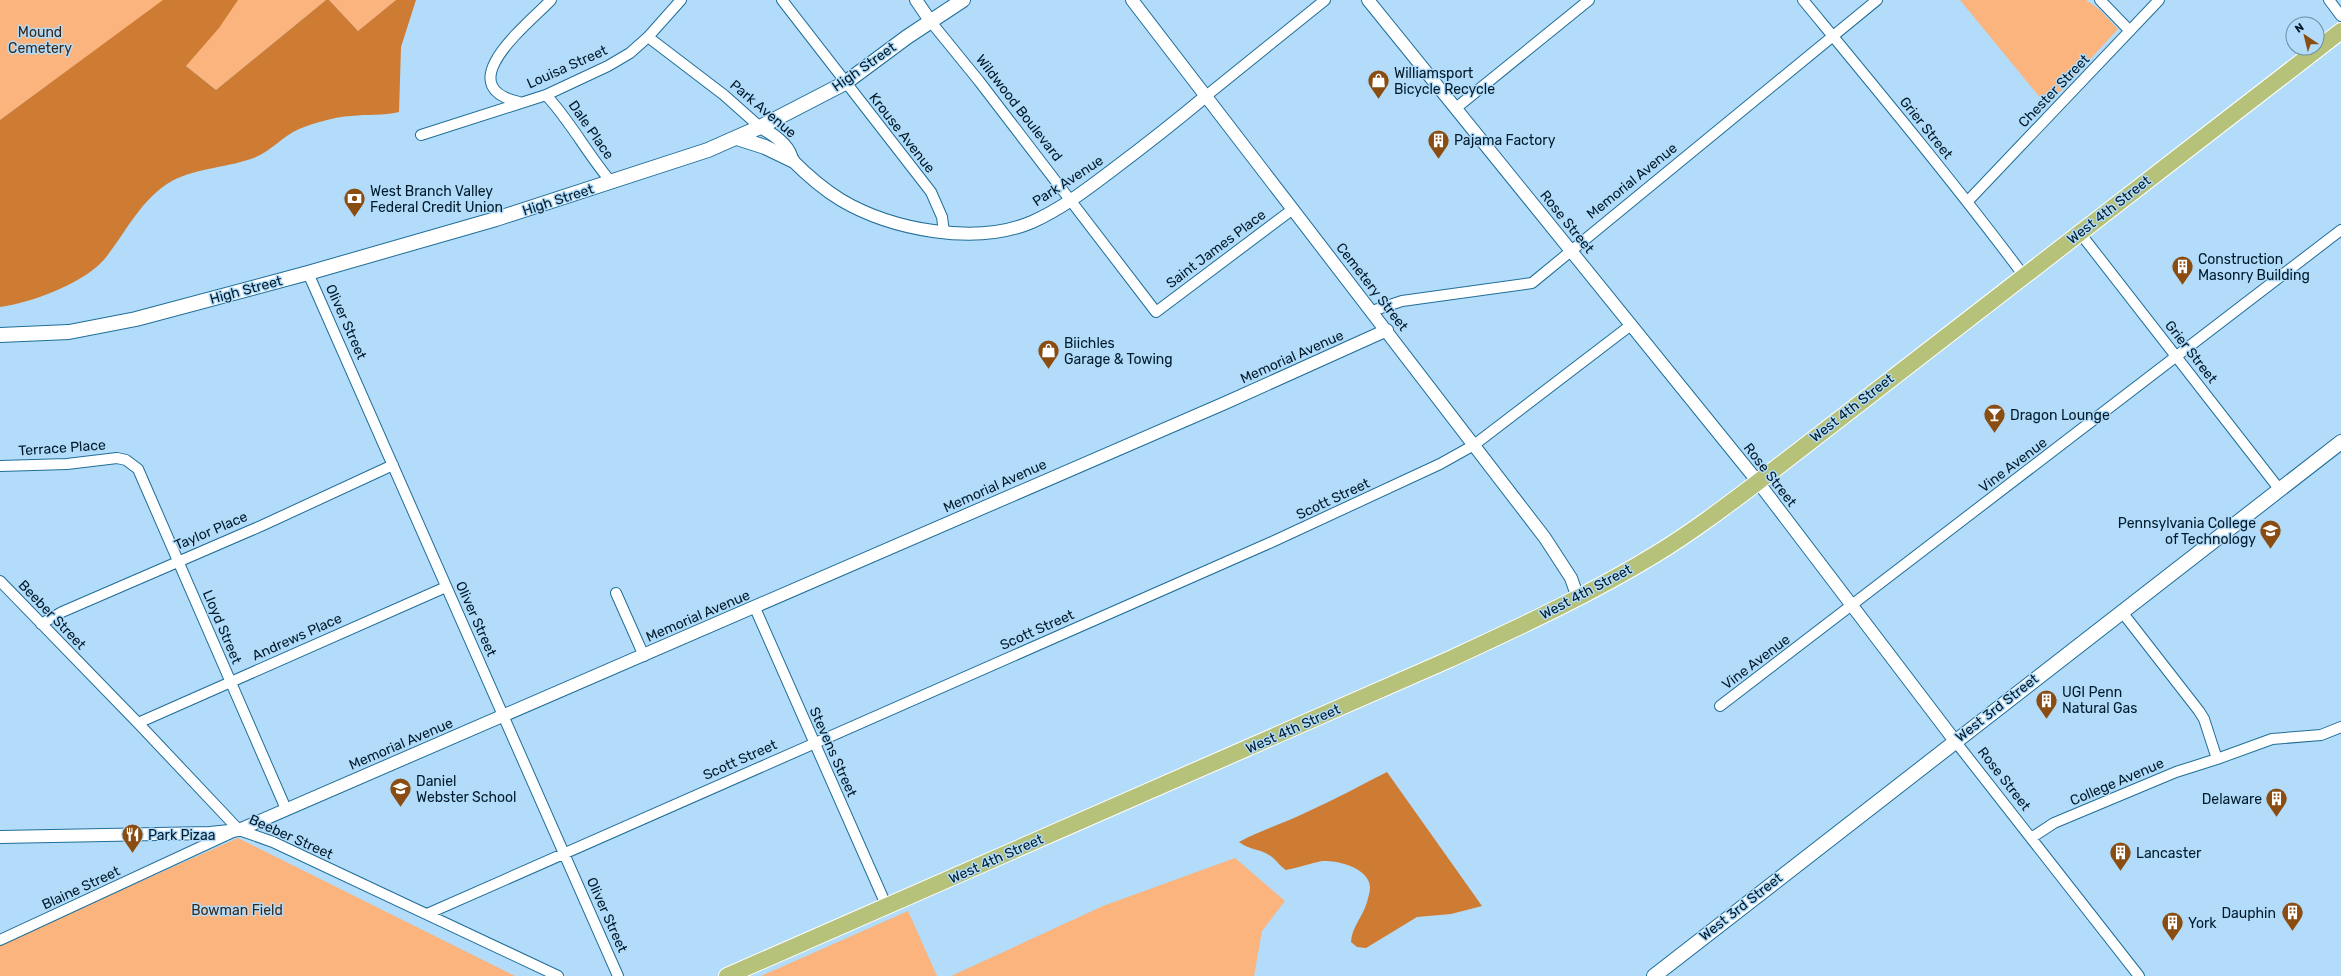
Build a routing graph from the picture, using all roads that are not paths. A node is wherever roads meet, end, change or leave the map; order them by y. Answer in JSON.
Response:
{"nodes":[{"id":1,"x":551,"y":0,"type":"edge"},
{"id":2,"x":681,"y":0,"type":"edge"},
{"id":3,"x":782,"y":0,"type":"edge"},
{"id":4,"x":916,"y":0,"type":"edge"},
{"id":5,"x":963,"y":0,"type":"edge"},
{"id":6,"x":1132,"y":0,"type":"edge"},
{"id":7,"x":1325,"y":0,"type":"edge"},
{"id":8,"x":1368,"y":0,"type":"edge"},
{"id":9,"x":1589,"y":0,"type":"edge"},
{"id":10,"x":1803,"y":0,"type":"edge"},
{"id":11,"x":1877,"y":0,"type":"edge"},
{"id":12,"x":2100,"y":0,"type":"edge"},
{"id":13,"x":2159,"y":0,"type":"edge"},
{"id":14,"x":2329,"y":0,"type":"edge"},
{"id":15,"x":2341,"y":16,"type":"edge"},
{"id":16,"x":931,"y":22,"type":"junction"},
{"id":17,"x":2130,"y":31,"type":"junction"},
{"id":18,"x":2341,"y":31,"type":"edge"},
{"id":19,"x":1833,"y":36,"type":"junction"},
{"id":20,"x":648,"y":37,"type":"junction"},
{"id":21,"x":846,"y":83,"type":"junction"},
{"id":22,"x":546,"y":95,"type":"junction"},
{"id":23,"x":1206,"y":96,"type":"junction"},
{"id":24,"x":520,"y":102,"type":"junction"},
{"id":25,"x":1456,"y":108,"type":"junction"},
{"id":26,"x":760,"y":127,"type":"junction"},
{"id":27,"x":421,"y":135,"type":"dead end"},
{"id":28,"x":737,"y":138,"type":"junction"},
{"id":29,"x":792,"y":160,"type":"junction"},
{"id":30,"x":612,"y":183,"type":"junction"},
{"id":31,"x":1071,"y":200,"type":"junction"},
{"id":32,"x":1968,"y":201,"type":"junction"},
{"id":33,"x":1293,"y":209,"type":"junction"},
{"id":34,"x":2341,"y":230,"type":"edge"},
{"id":35,"x":944,"y":232,"type":"junction"},
{"id":36,"x":2080,"y":233,"type":"junction"},
{"id":37,"x":1570,"y":250,"type":"junction"},
{"id":38,"x":308,"y":273,"type":"junction"},
{"id":39,"x":2024,"y":276,"type":"junction"},
{"id":40,"x":1372,"y":311,"type":"junction"},
{"id":41,"x":1156,"y":312,"type":"joint"},
{"id":42,"x":1631,"y":325,"type":"junction"},
{"id":43,"x":1387,"y":330,"type":"junction"},
{"id":44,"x":0,"y":335,"type":"edge"},
{"id":45,"x":2177,"y":357,"type":"junction"},
{"id":46,"x":2341,"y":442,"type":"edge"},
{"id":47,"x":1474,"y":444,"type":"junction"},
{"id":48,"x":126,"y":460,"type":"joint"},
{"id":49,"x":393,"y":465,"type":"junction"},
{"id":50,"x":0,"y":466,"type":"edge"},
{"id":51,"x":1758,"y":482,"type":"junction"},
{"id":52,"x":2280,"y":490,"type":"junction"},
{"id":53,"x":179,"y":560,"type":"junction"},
{"id":54,"x":0,"y":581,"type":"edge"},
{"id":55,"x":446,"y":587,"type":"junction"},
{"id":56,"x":616,"y":593,"type":"dead end"},
{"id":57,"x":1578,"y":598,"type":"junction"},
{"id":58,"x":1852,"y":607,"type":"junction"},
{"id":59,"x":755,"y":608,"type":"junction"},
{"id":60,"x":2122,"y":612,"type":"junction"},
{"id":61,"x":41,"y":624,"type":"junction"},
{"id":62,"x":644,"y":656,"type":"junction"},
{"id":63,"x":231,"y":682,"type":"junction"},
{"id":64,"x":1720,"y":706,"type":"dead end"},
{"id":65,"x":504,"y":715,"type":"junction"},
{"id":66,"x":138,"y":723,"type":"junction"},
{"id":67,"x":2341,"y":727,"type":"edge"},
{"id":68,"x":1955,"y":741,"type":"junction"},
{"id":69,"x":814,"y":743,"type":"junction"},
{"id":70,"x":2217,"y":759,"type":"junction"},
{"id":71,"x":286,"y":809,"type":"junction"},
{"id":72,"x":238,"y":830,"type":"junction"},
{"id":73,"x":0,"y":837,"type":"edge"},
{"id":74,"x":2031,"y":838,"type":"junction"},
{"id":75,"x":564,"y":852,"type":"junction"},
{"id":76,"x":887,"y":907,"type":"junction"},
{"id":77,"x":427,"y":914,"type":"junction"},
{"id":78,"x":0,"y":940,"type":"edge"},
{"id":79,"x":558,"y":976,"type":"edge"},
{"id":80,"x":618,"y":976,"type":"edge"},
{"id":81,"x":727,"y":976,"type":"edge"},
{"id":82,"x":1654,"y":976,"type":"edge"},
{"id":83,"x":2139,"y":976,"type":"edge"}],
"edges":[{"from":1,"to":24,"type":"street"},
{"from":2,"to":20,"type":"street","name":"Louisa Street"},
{"from":3,"to":21,"type":"street","name":"Krouse Avenue"},
{"from":4,"to":16,"type":"street","name":"Wildwood Boulevard"},
{"from":5,"to":16,"type":"main road","name":"High Street"},
{"from":6,"to":23,"type":"street","name":"Cemetery Street"},
{"from":7,"to":23,"type":"street","name":"Park Avenue"},
{"from":8,"to":25,"type":"street","name":"Rose Street"},
{"from":9,"to":25,"type":"street"},
{"from":10,"to":19,"type":"street","name":"Grier Street"},
{"from":11,"to":19,"type":"street","name":"Memorial Avenue"},
{"from":12,"to":17,"type":"street"},
{"from":13,"to":17,"type":"street","name":"Chester Street"},
{"from":14,"to":15,"type":"street"},
{"from":16,"to":21,"type":"main road","name":"High Street"},
{"from":16,"to":31,"type":"street","name":"Wildwood Boulevard"},
{"from":17,"to":32,"type":"street","name":"Chester Street"},
{"from":18,"to":36,"type":"main road","name":"West 4th Street"},
{"from":19,"to":32,"type":"street","name":"Grier Street"},
{"from":19,"to":37,"type":"street","name":"Memorial Avenue"},
{"from":20,"to":22,"type":"street","name":"Louisa Street"},
{"from":20,"to":26,"type":"street","name":"Park Avenue"},
{"from":21,"to":26,"type":"main road","name":"High Street"},
{"from":21,"to":35,"type":"street","name":"Krouse Avenue"},
{"from":22,"to":24,"type":"street","name":"Louisa Street"},
{"from":22,"to":30,"type":"street","name":"Dale Place"},
{"from":23,"to":31,"type":"street","name":"Park Avenue"},
{"from":23,"to":33,"type":"street","name":"Cemetery Street"},
{"from":24,"to":27,"type":"street","name":"Louisa Street"},
{"from":25,"to":37,"type":"street","name":"Rose Street"},
{"from":26,"to":28,"type":"main road","name":"High Street"},
{"from":26,"to":29,"type":"street","name":"Park Avenue"},
{"from":28,"to":29,"type":"main road"},
{"from":28,"to":30,"type":"main road","name":"High Street"},
{"from":29,"to":35,"type":"street","name":"Park Avenue"},
{"from":30,"to":38,"type":"main road","name":"High Street"},
{"from":31,"to":35,"type":"street","name":"Park Avenue"},
{"from":31,"to":41,"type":"street","name":"Wildwood Boulevard"},
{"from":32,"to":39,"type":"street","name":"Grier Street"},
{"from":33,"to":40,"type":"street","name":"Cemetery Street"},
{"from":33,"to":41,"type":"street","name":"Saint James Place"},
{"from":34,"to":45,"type":"street","name":"Vine Avenue"},
{"from":36,"to":39,"type":"main road","name":"West 4th Street"},
{"from":36,"to":45,"type":"street","name":"Grier Street"},
{"from":37,"to":40,"type":"street","name":"Memorial Avenue"},
{"from":37,"to":42,"type":"street","name":"Rose Street"},
{"from":38,"to":44,"type":"main road","name":"High Street"},
{"from":38,"to":49,"type":"street","name":"Oliver Street"},
{"from":39,"to":51,"type":"main road","name":"West 4th Street"},
{"from":40,"to":43,"type":"street","name":"Cemetery Street"},
{"from":42,"to":47,"type":"street","name":"Scott Street"},
{"from":42,"to":51,"type":"street","name":"Rose Street"},
{"from":43,"to":47,"type":"street","name":"Cemetery Street"},
{"from":43,"to":59,"type":"street","name":"Memorial Avenue"},
{"from":45,"to":52,"type":"street","name":"Grier Street"},
{"from":45,"to":58,"type":"street","name":"Vine Avenue"},
{"from":46,"to":52,"type":"main road","name":"West 3rd Street"},
{"from":47,"to":57,"type":"street","name":"Cemetery Street"},
{"from":47,"to":69,"type":"street","name":"Scott Street"},
{"from":48,"to":50,"type":"street","name":"Terrace Place"},
{"from":48,"to":53,"type":"street","name":"Lloyd Street"},
{"from":49,"to":53,"type":"street","name":"Taylor Place"},
{"from":49,"to":55,"type":"street","name":"Oliver Street"},
{"from":51,"to":57,"type":"main road","name":"West 4th Street"},
{"from":51,"to":58,"type":"street","name":"Rose Street"},
{"from":52,"to":60,"type":"main road","name":"West 3rd Street"},
{"from":53,"to":61,"type":"street","name":"Taylor Place"},
{"from":53,"to":63,"type":"street","name":"Lloyd Street"},
{"from":54,"to":61,"type":"street","name":"Beeber Street"},
{"from":55,"to":63,"type":"street","name":"Andrews Place"},
{"from":55,"to":65,"type":"street","name":"Oliver Street"},
{"from":56,"to":62,"type":"street"},
{"from":57,"to":76,"type":"main road","name":"West 4th Street"},
{"from":58,"to":64,"type":"street","name":"Vine Avenue"},
{"from":58,"to":68,"type":"street","name":"Rose Street"},
{"from":59,"to":62,"type":"street","name":"Memorial Avenue"},
{"from":59,"to":69,"type":"street","name":"Stevens Street"},
{"from":60,"to":68,"type":"main road","name":"West 3rd Street"},
{"from":60,"to":70,"type":"street"},
{"from":61,"to":66,"type":"street","name":"Beeber Street"},
{"from":62,"to":65,"type":"street","name":"Memorial Avenue"},
{"from":63,"to":66,"type":"street","name":"Andrews Place"},
{"from":63,"to":71,"type":"street","name":"Lloyd Street"},
{"from":65,"to":71,"type":"street","name":"Memorial Avenue"},
{"from":65,"to":75,"type":"street","name":"Oliver Street"},
{"from":66,"to":72,"type":"street","name":"Beeber Street"},
{"from":67,"to":70,"type":"street","name":"College Avenue"},
{"from":68,"to":74,"type":"street","name":"Rose Street"},
{"from":68,"to":82,"type":"main road","name":"West 3rd Street"},
{"from":69,"to":75,"type":"street","name":"Scott Street"},
{"from":69,"to":76,"type":"street","name":"Stevens Street"},
{"from":70,"to":74,"type":"street","name":"College Avenue"},
{"from":71,"to":72,"type":"street","name":"Memorial Avenue"},
{"from":72,"to":73,"type":"street","name":"Memorial Avenue"},
{"from":72,"to":77,"type":"street","name":"Beeber Street"},
{"from":72,"to":78,"type":"street","name":"Blaine Street"},
{"from":74,"to":83,"type":"street","name":"Rose Street"},
{"from":75,"to":77,"type":"street","name":"Scott Street"},
{"from":75,"to":80,"type":"street","name":"Oliver Street"},
{"from":76,"to":81,"type":"main road","name":"West 4th Street"},
{"from":77,"to":79,"type":"street","name":"Beeber Street"}]}
